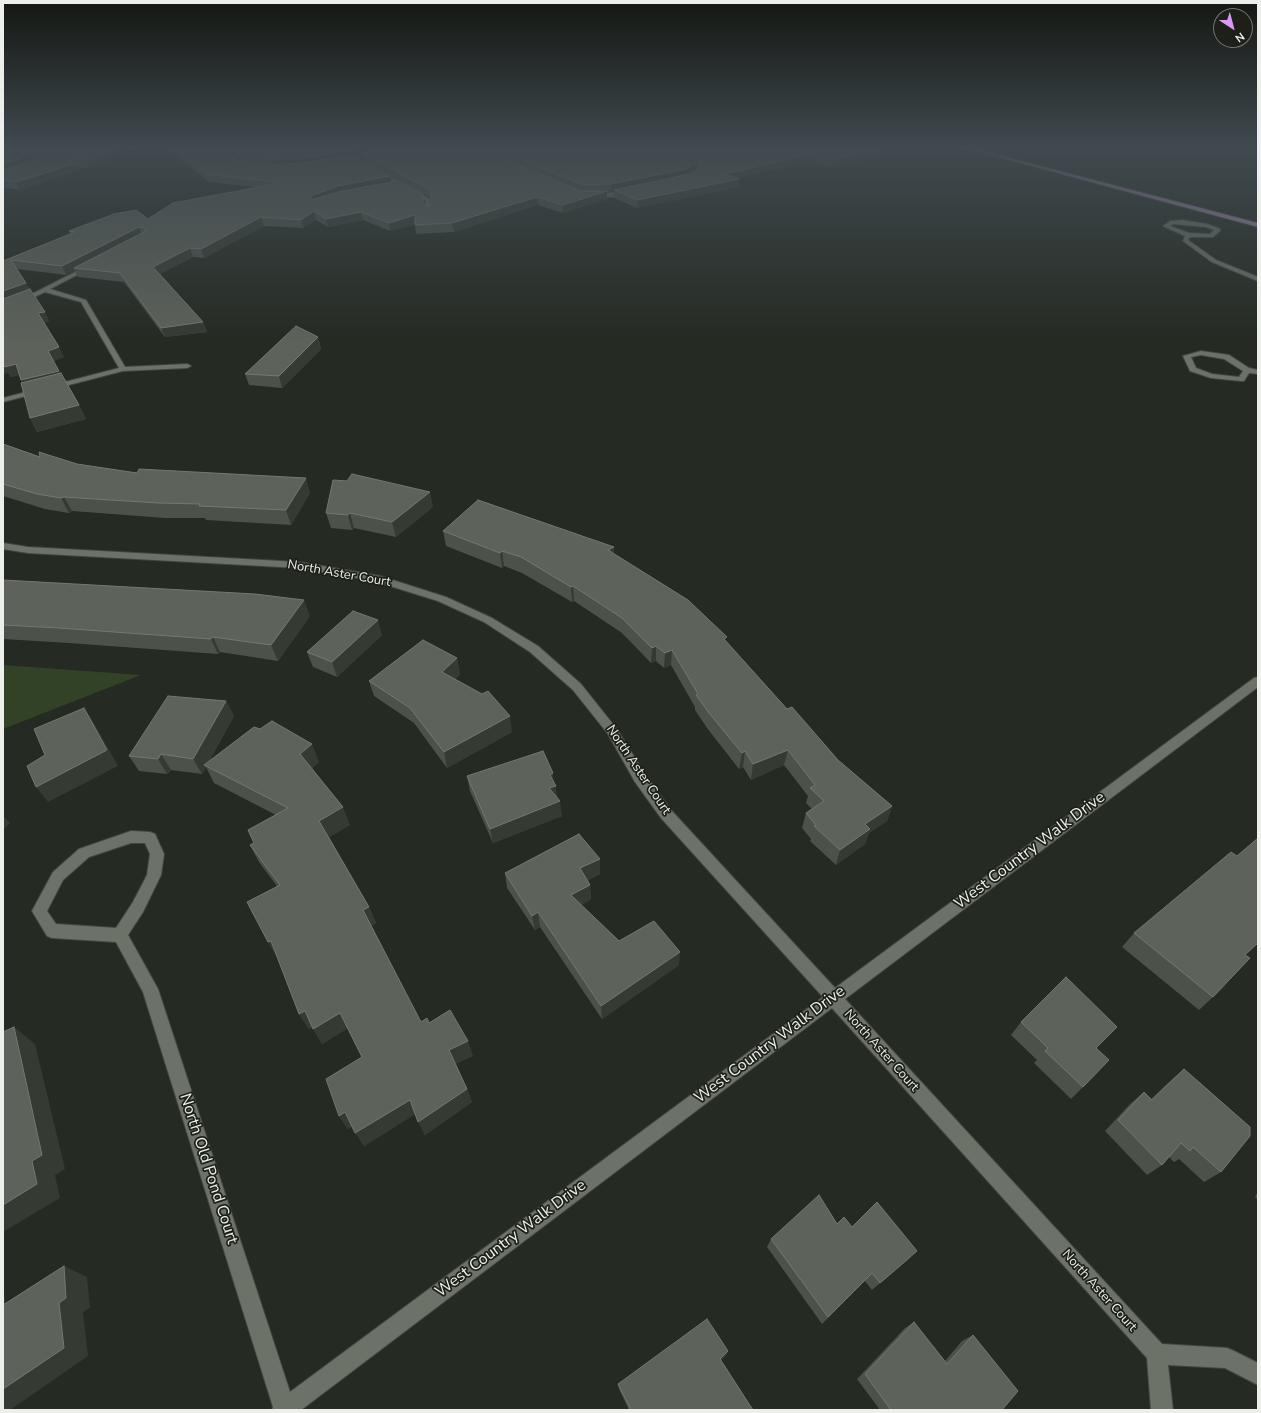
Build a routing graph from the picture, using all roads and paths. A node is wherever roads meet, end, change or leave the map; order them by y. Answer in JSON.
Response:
{"nodes":[{"id":1,"x":1212,"y":213,"type":"edge"},
{"id":2,"x":1258,"y":225,"type":"edge"},
{"id":3,"x":1188,"y":235,"type":"junction"},
{"id":4,"x":98,"y":262,"type":"edge"},
{"id":5,"x":1258,"y":279,"type":"edge"},
{"id":6,"x":44,"y":290,"type":"junction"},
{"id":7,"x":3,"y":306,"type":"edge"},
{"id":8,"x":187,"y":366,"type":"dead end"},
{"id":9,"x":123,"y":369,"type":"junction"},
{"id":10,"x":1247,"y":370,"type":"junction"},
{"id":11,"x":1258,"y":372,"type":"edge"},
{"id":12,"x":3,"y":400,"type":"edge"},
{"id":13,"x":3,"y":546,"type":"edge"},
{"id":14,"x":1258,"y":681,"type":"edge"},
{"id":15,"x":120,"y":935,"type":"junction"},
{"id":16,"x":833,"y":998,"type":"junction"},
{"id":17,"x":1157,"y":1354,"type":"junction"},
{"id":18,"x":1258,"y":1374,"type":"edge"},
{"id":19,"x":284,"y":1409,"type":"edge"},
{"id":20,"x":1162,"y":1410,"type":"edge"}],
"edges":[{"from":1,"to":2,"type":"main road"},
{"from":3,"to":3,"type":"street"},
{"from":3,"to":5,"type":"street"},
{"from":4,"to":6,"type":"street"},
{"from":6,"to":7,"type":"street"},
{"from":6,"to":9,"type":"street"},
{"from":8,"to":9,"type":"street"},
{"from":9,"to":12,"type":"street"},
{"from":10,"to":10,"type":"street"},
{"from":10,"to":11,"type":"street"},
{"from":13,"to":16,"type":"street","name":"North Aster Court"},
{"from":14,"to":16,"type":"street","name":"West Country Walk Drive"},
{"from":15,"to":15,"type":"street"},
{"from":15,"to":19,"type":"street","name":"North Old Pond Court"},
{"from":16,"to":17,"type":"street","name":"North Aster Court"},
{"from":16,"to":19,"type":"street","name":"West Country Walk Drive"},
{"from":17,"to":18,"type":"street"},
{"from":17,"to":20,"type":"street"}]}
